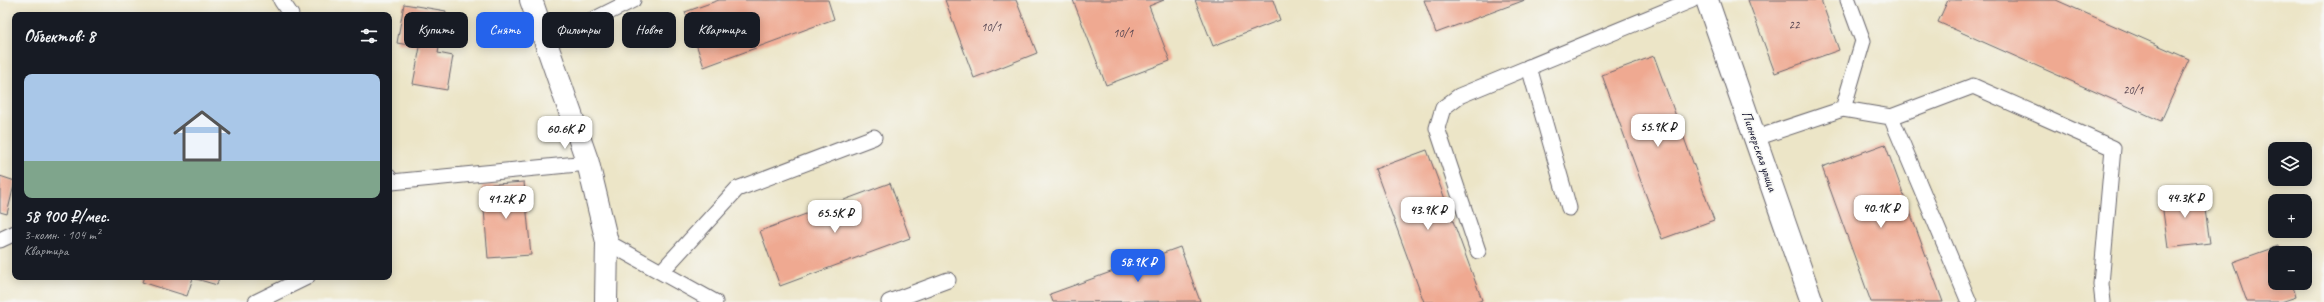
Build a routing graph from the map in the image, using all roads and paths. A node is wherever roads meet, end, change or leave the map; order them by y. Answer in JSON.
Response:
{"nodes":[{"id":1,"x":281,"y":0,"type":"edge"},
{"id":2,"x":531,"y":0,"type":"edge"},
{"id":3,"x":633,"y":0,"type":"edge"},
{"id":4,"x":1692,"y":0,"type":"edge"},
{"id":5,"x":1707,"y":0,"type":"edge"},
{"id":6,"x":1848,"y":0,"type":"edge"},
{"id":7,"x":289,"y":12,"type":"edge"},
{"id":8,"x":609,"y":12,"type":"edge"},
{"id":9,"x":542,"y":30,"type":"edge"},
{"id":10,"x":549,"y":48,"type":"edge"},
{"id":11,"x":1529,"y":67,"type":"junction"},
{"id":12,"x":1843,"y":109,"type":"junction"},
{"id":13,"x":1891,"y":117,"type":"junction"},
{"id":14,"x":874,"y":137,"type":"dead end"},
{"id":15,"x":1756,"y":138,"type":"junction"},
{"id":16,"x":588,"y":163,"type":"junction"},
{"id":17,"x":392,"y":182,"type":"edge"},
{"id":18,"x":1569,"y":208,"type":"dead end"},
{"id":19,"x":12,"y":234,"type":"edge"},
{"id":20,"x":0,"y":240,"type":"edge"},
{"id":21,"x":607,"y":242,"type":"junction"},
{"id":22,"x":1478,"y":252,"type":"dead end"},
{"id":23,"x":662,"y":271,"type":"junction"},
{"id":24,"x":301,"y":280,"type":"edge"},
{"id":25,"x":948,"y":280,"type":"dead end"},
{"id":26,"x":256,"y":302,"type":"edge"},
{"id":27,"x":606,"y":302,"type":"edge"},
{"id":28,"x":715,"y":302,"type":"edge"},
{"id":29,"x":889,"y":302,"type":"edge"},
{"id":30,"x":1812,"y":302,"type":"edge"},
{"id":31,"x":1969,"y":302,"type":"edge"},
{"id":32,"x":2103,"y":302,"type":"edge"}],
"edges":[{"from":1,"to":7,"type":"lane"},
{"from":2,"to":9,"type":"street"},
{"from":3,"to":8,"type":"lane"},
{"from":4,"to":11,"type":"lane"},
{"from":5,"to":15,"type":"street","name":"Пионерская улица"},
{"from":6,"to":12,"type":"lane"},
{"from":10,"to":16,"type":"street"},
{"from":11,"to":18,"type":"lane"},
{"from":11,"to":22,"type":"lane"},
{"from":12,"to":13,"type":"lane"},
{"from":12,"to":15,"type":"lane"},
{"from":13,"to":31,"type":"lane"},
{"from":13,"to":32,"type":"lane"},
{"from":14,"to":23,"type":"lane"},
{"from":15,"to":30,"type":"street","name":"Пионерская улица"},
{"from":16,"to":17,"type":"lane"},
{"from":16,"to":21,"type":"street"},
{"from":19,"to":20,"type":"lane"},
{"from":21,"to":23,"type":"lane"},
{"from":21,"to":27,"type":"street"},
{"from":23,"to":28,"type":"lane"},
{"from":24,"to":26,"type":"lane"},
{"from":25,"to":29,"type":"lane"}]}
